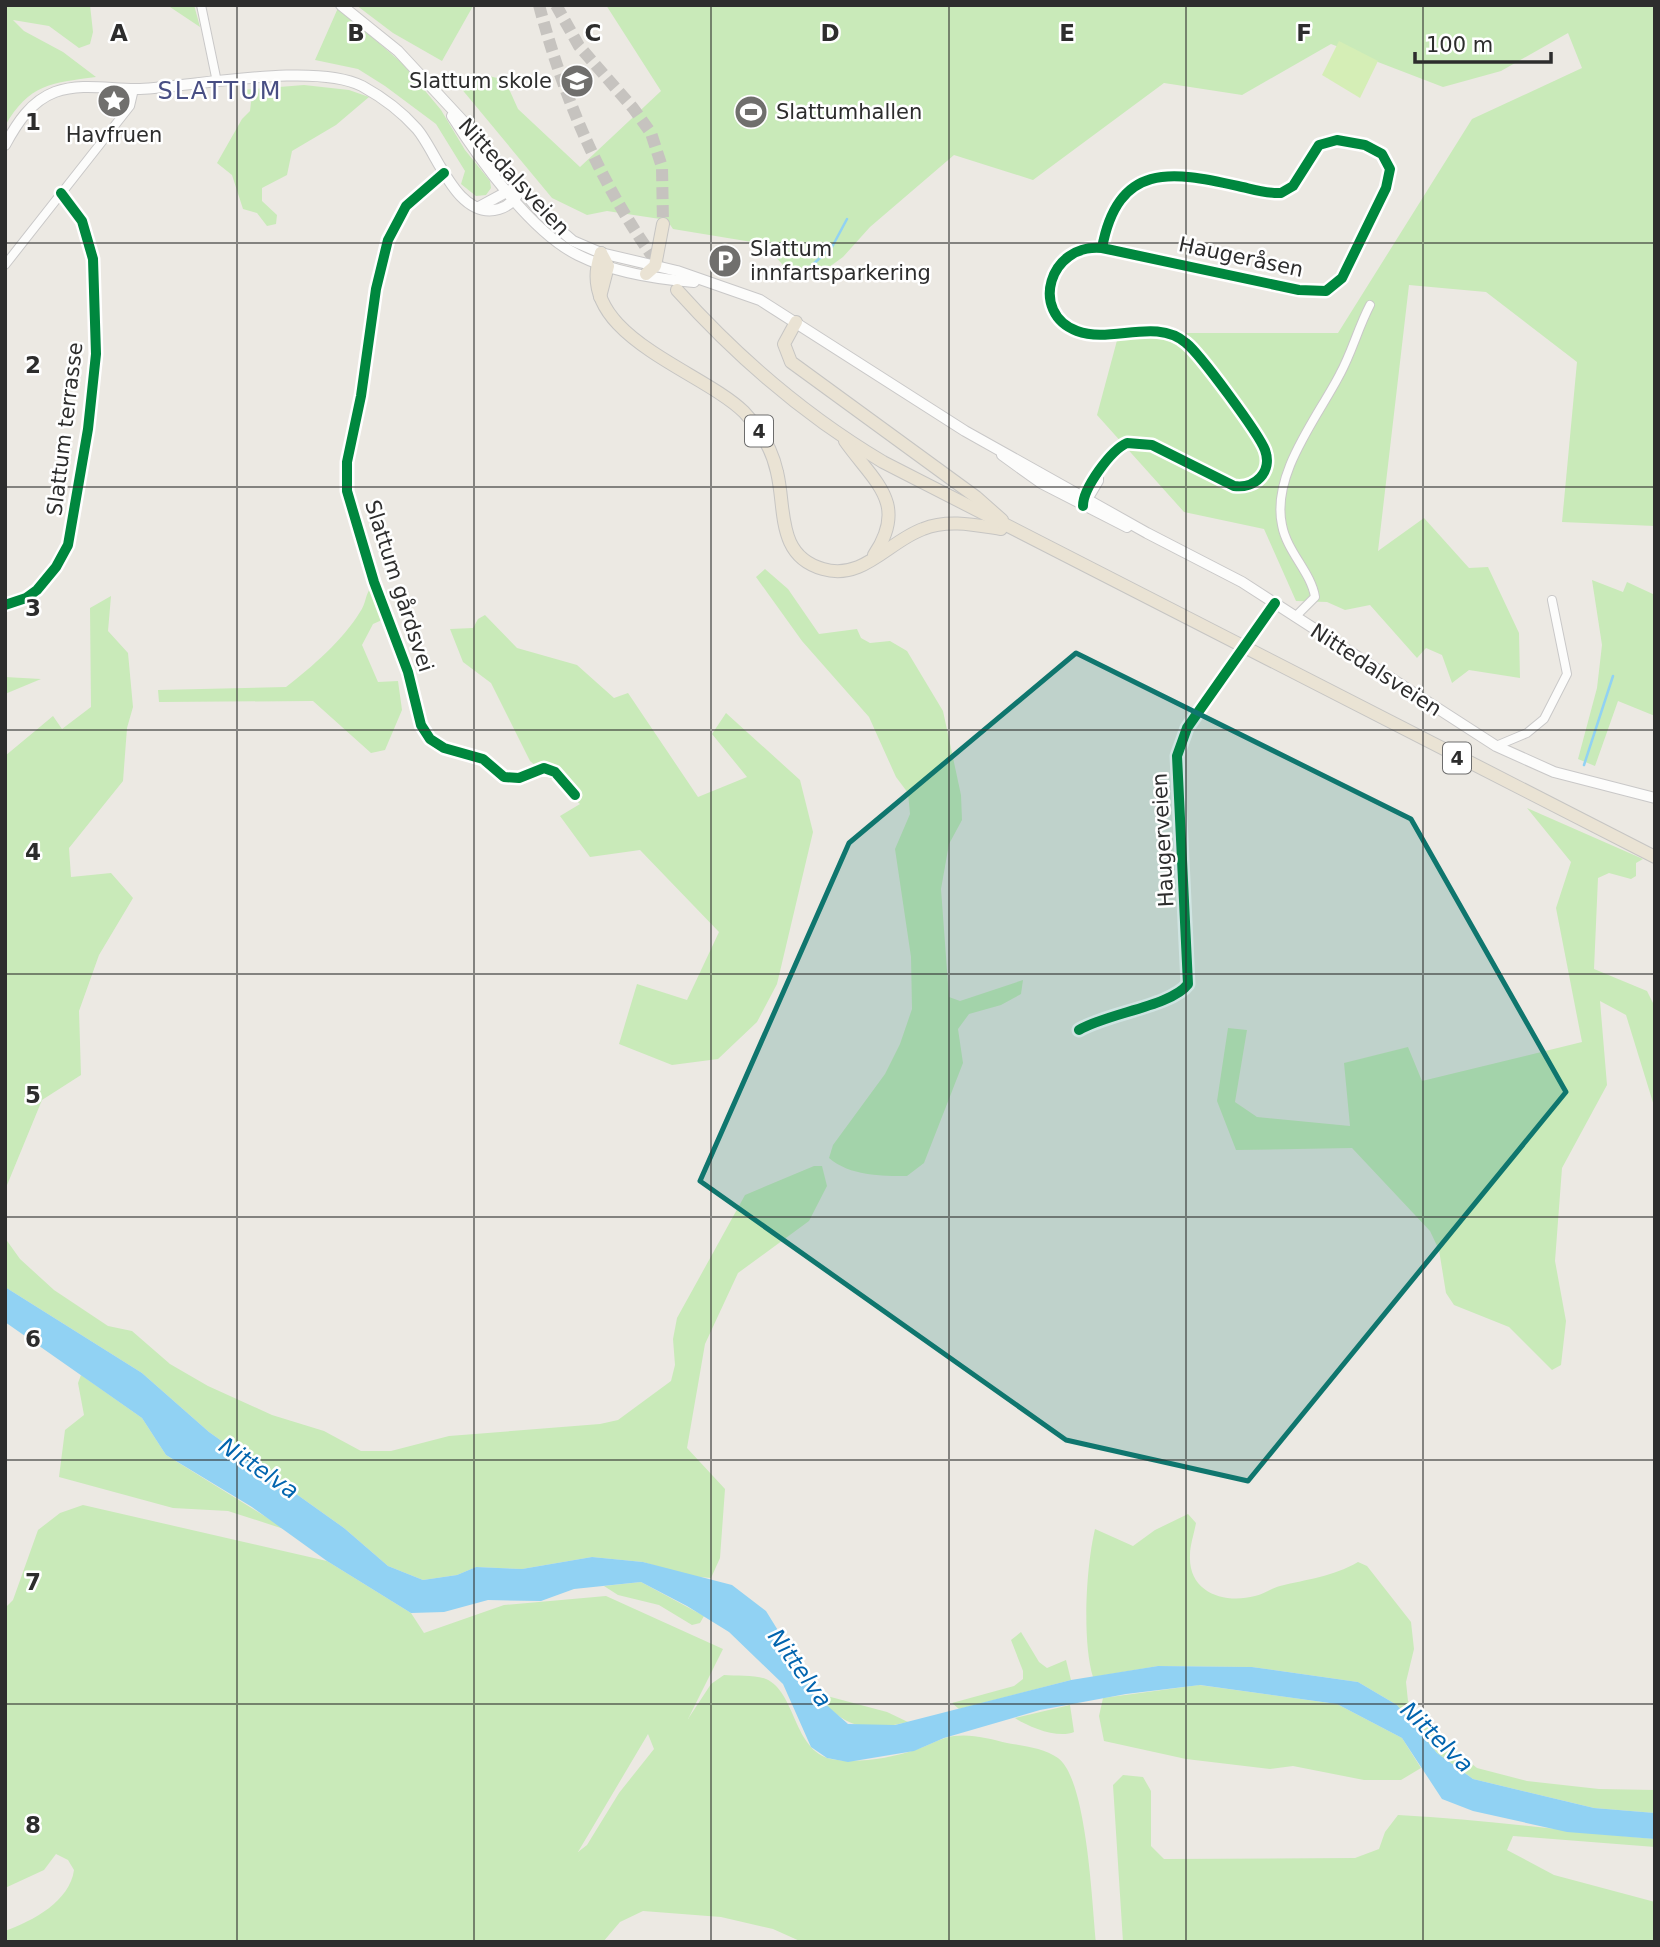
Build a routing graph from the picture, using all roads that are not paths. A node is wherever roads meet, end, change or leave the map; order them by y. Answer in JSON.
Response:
{"nodes":[{"id":1,"x":201,"y":5,"type":"edge"},
{"id":2,"x":341,"y":5,"type":"edge"},
{"id":3,"x":217,"y":82,"type":"junction"},
{"id":4,"x":134,"y":89,"type":"junction"},
{"id":5,"x":442,"y":102,"type":"junction"},
{"id":6,"x":5,"y":145,"type":"edge"},
{"id":7,"x":444,"y":173,"type":"junction"},
{"id":8,"x":520,"y":187,"type":"junction"},
{"id":9,"x":61,"y":193,"type":"junction"},
{"id":10,"x":511,"y":195,"type":"junction"},
{"id":11,"x":663,"y":224,"type":"tunnel mouth"},
{"id":12,"x":1102,"y":248,"type":"junction"},
{"id":13,"x":602,"y":261,"type":"junction"},
{"id":14,"x":5,"y":265,"type":"edge"},
{"id":15,"x":650,"y":270,"type":"junction"},
{"id":16,"x":677,"y":290,"type":"dead end"},
{"id":17,"x":1370,"y":306,"type":"dead end"},
{"id":18,"x":796,"y":322,"type":"junction"},
{"id":19,"x":841,"y":436,"type":"junction"},
{"id":20,"x":1085,"y":500,"type":"junction"},
{"id":21,"x":1012,"y":530,"type":"junction"},
{"id":22,"x":870,"y":561,"type":"junction"},
{"id":23,"x":1552,"y":600,"type":"dead end"},
{"id":24,"x":1275,"y":603,"type":"junction"},
{"id":25,"x":5,"y":605,"type":"edge"},
{"id":26,"x":1295,"y":617,"type":"junction"},
{"id":27,"x":1261,"y":654,"type":"junction"},
{"id":28,"x":1496,"y":746,"type":"junction"},
{"id":29,"x":575,"y":795,"type":"dead end"},
{"id":30,"x":1655,"y":798,"type":"edge"},
{"id":31,"x":1655,"y":848,"type":"edge"},
{"id":32,"x":1655,"y":857,"type":"edge"},
{"id":33,"x":1079,"y":1030,"type":"dead end"}],
"edges":[{"from":1,"to":3,"type":"street"},
{"from":2,"to":5,"type":"main road","name":"Nittedalsveien"},
{"from":3,"to":4,"type":"main road"},
{"from":3,"to":7,"type":"main road"},
{"from":4,"to":6,"type":"main road"},
{"from":4,"to":9,"type":"street"},
{"from":5,"to":8,"type":"main road","name":"Nittedalsveien"},
{"from":5,"to":10,"type":"main road","name":"Nittedalsveien"},
{"from":7,"to":10,"type":"main road"},
{"from":7,"to":29,"type":"street","name":"Slattum gårdsvei"},
{"from":8,"to":10,"type":"main road"},
{"from":8,"to":13,"type":"main road","name":"Nittedalsveien"},
{"from":9,"to":14,"type":"street"},
{"from":9,"to":25,"type":"street","name":"Slattum terrasse"},
{"from":10,"to":13,"type":"main road","name":"Nittedalsveien"},
{"from":11,"to":15,"type":"highway"},
{"from":12,"to":12,"type":"street","name":"Haugeråsen"},
{"from":12,"to":20,"type":"street","name":"Haugeråsen"},
{"from":13,"to":15,"type":"main road","name":"Nittedalsveien"},
{"from":13,"to":22,"type":"highway","number":"4"},
{"from":15,"to":18,"type":"main road","name":"Nittedalsveien"},
{"from":16,"to":19,"type":"highway","number":"4"},
{"from":17,"to":26,"type":"street"},
{"from":18,"to":20,"type":"main road","name":"Nittedalsveien"},
{"from":18,"to":21,"type":"highway","number":"4"},
{"from":19,"to":21,"type":"highway","number":"4"},
{"from":19,"to":22,"type":"highway","number":"4"},
{"from":20,"to":24,"type":"main road","name":"Nittedalsveien"},
{"from":21,"to":22,"type":"highway","number":"4"},
{"from":21,"to":27,"type":"highway","number":"4"},
{"from":23,"to":28,"type":"street"},
{"from":24,"to":26,"type":"main road","name":"Nittedalsveien"},
{"from":24,"to":33,"type":"street","name":"Haugerveien","bridge":true},
{"from":26,"to":28,"type":"main road","name":"Nittedalsveien"},
{"from":27,"to":31,"type":"highway","number":"4"},
{"from":27,"to":32,"type":"highway","number":"4"},
{"from":28,"to":30,"type":"main road","name":"Nittedalsveien"}]}
